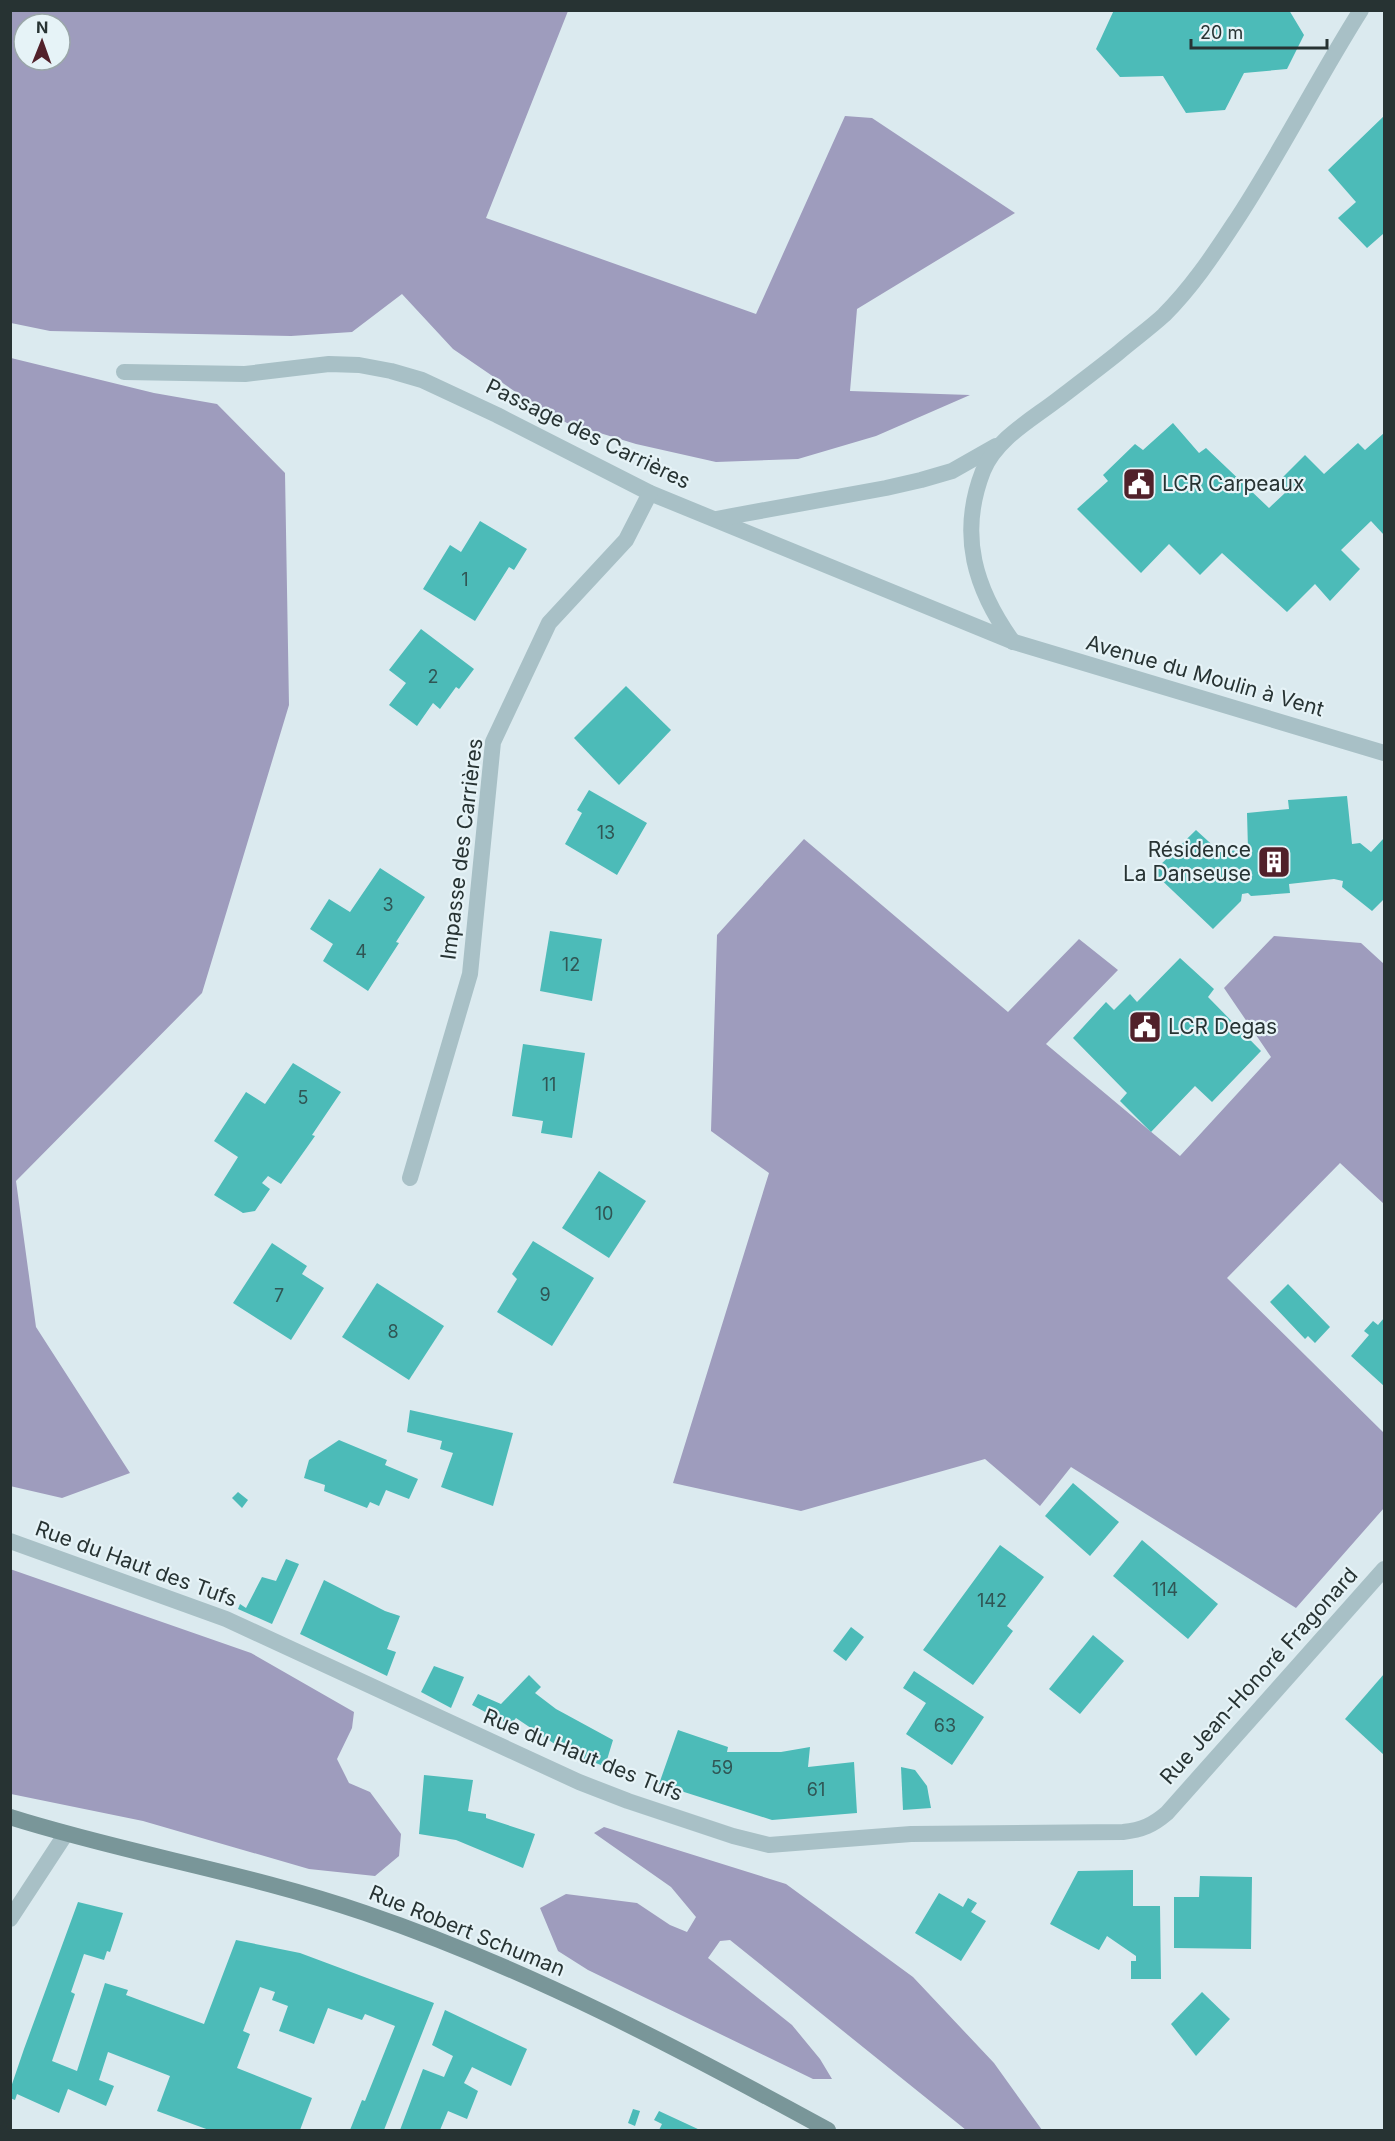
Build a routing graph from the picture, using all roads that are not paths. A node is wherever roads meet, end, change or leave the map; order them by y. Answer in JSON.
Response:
{"nodes":[{"id":1,"x":1361,"y":10,"type":"edge"},
{"id":2,"x":124,"y":372,"type":"dead end"},
{"id":3,"x":1004,"y":440,"type":"junction"},
{"id":4,"x":650,"y":493,"type":"junction"},
{"id":5,"x":715,"y":519,"type":"junction"},
{"id":6,"x":1014,"y":642,"type":"junction"},
{"id":7,"x":1384,"y":753,"type":"edge"},
{"id":8,"x":410,"y":1178,"type":"dead end"},
{"id":9,"x":10,"y":1541,"type":"edge"},
{"id":10,"x":1384,"y":1569,"type":"edge"},
{"id":11,"x":1167,"y":1813,"type":"joint"},
{"id":12,"x":10,"y":1817,"type":"edge"},
{"id":13,"x":10,"y":1830,"type":"edge"},
{"id":14,"x":65,"y":1835,"type":"junction"},
{"id":15,"x":10,"y":1919,"type":"edge"},
{"id":16,"x":828,"y":2130,"type":"edge"}],
"edges":[{"from":1,"to":3,"type":"street"},
{"from":2,"to":4,"type":"street","name":"Passage des Carrières"},
{"from":3,"to":5,"type":"street"},
{"from":3,"to":6,"type":"street"},
{"from":4,"to":5,"type":"street","name":"Passage des Carrières"},
{"from":4,"to":8,"type":"street","name":"Impasse des Carrières"},
{"from":5,"to":6,"type":"street","name":"Passage des Carrières"},
{"from":6,"to":7,"type":"street","name":"Avenue du Moulin à Vent"},
{"from":9,"to":11,"type":"street","name":"Rue du Haut des Tufs"},
{"from":10,"to":11,"type":"street","name":"Rue Jean-Honoré Fragonard"},
{"from":12,"to":14,"type":"main road","name":"Rue Robert Schuman"},
{"from":13,"to":14,"type":"main road","name":"Rue Robert Schuman"},
{"from":14,"to":15,"type":"street"},
{"from":14,"to":16,"type":"main road","name":"Rue Robert Schuman"}]}
